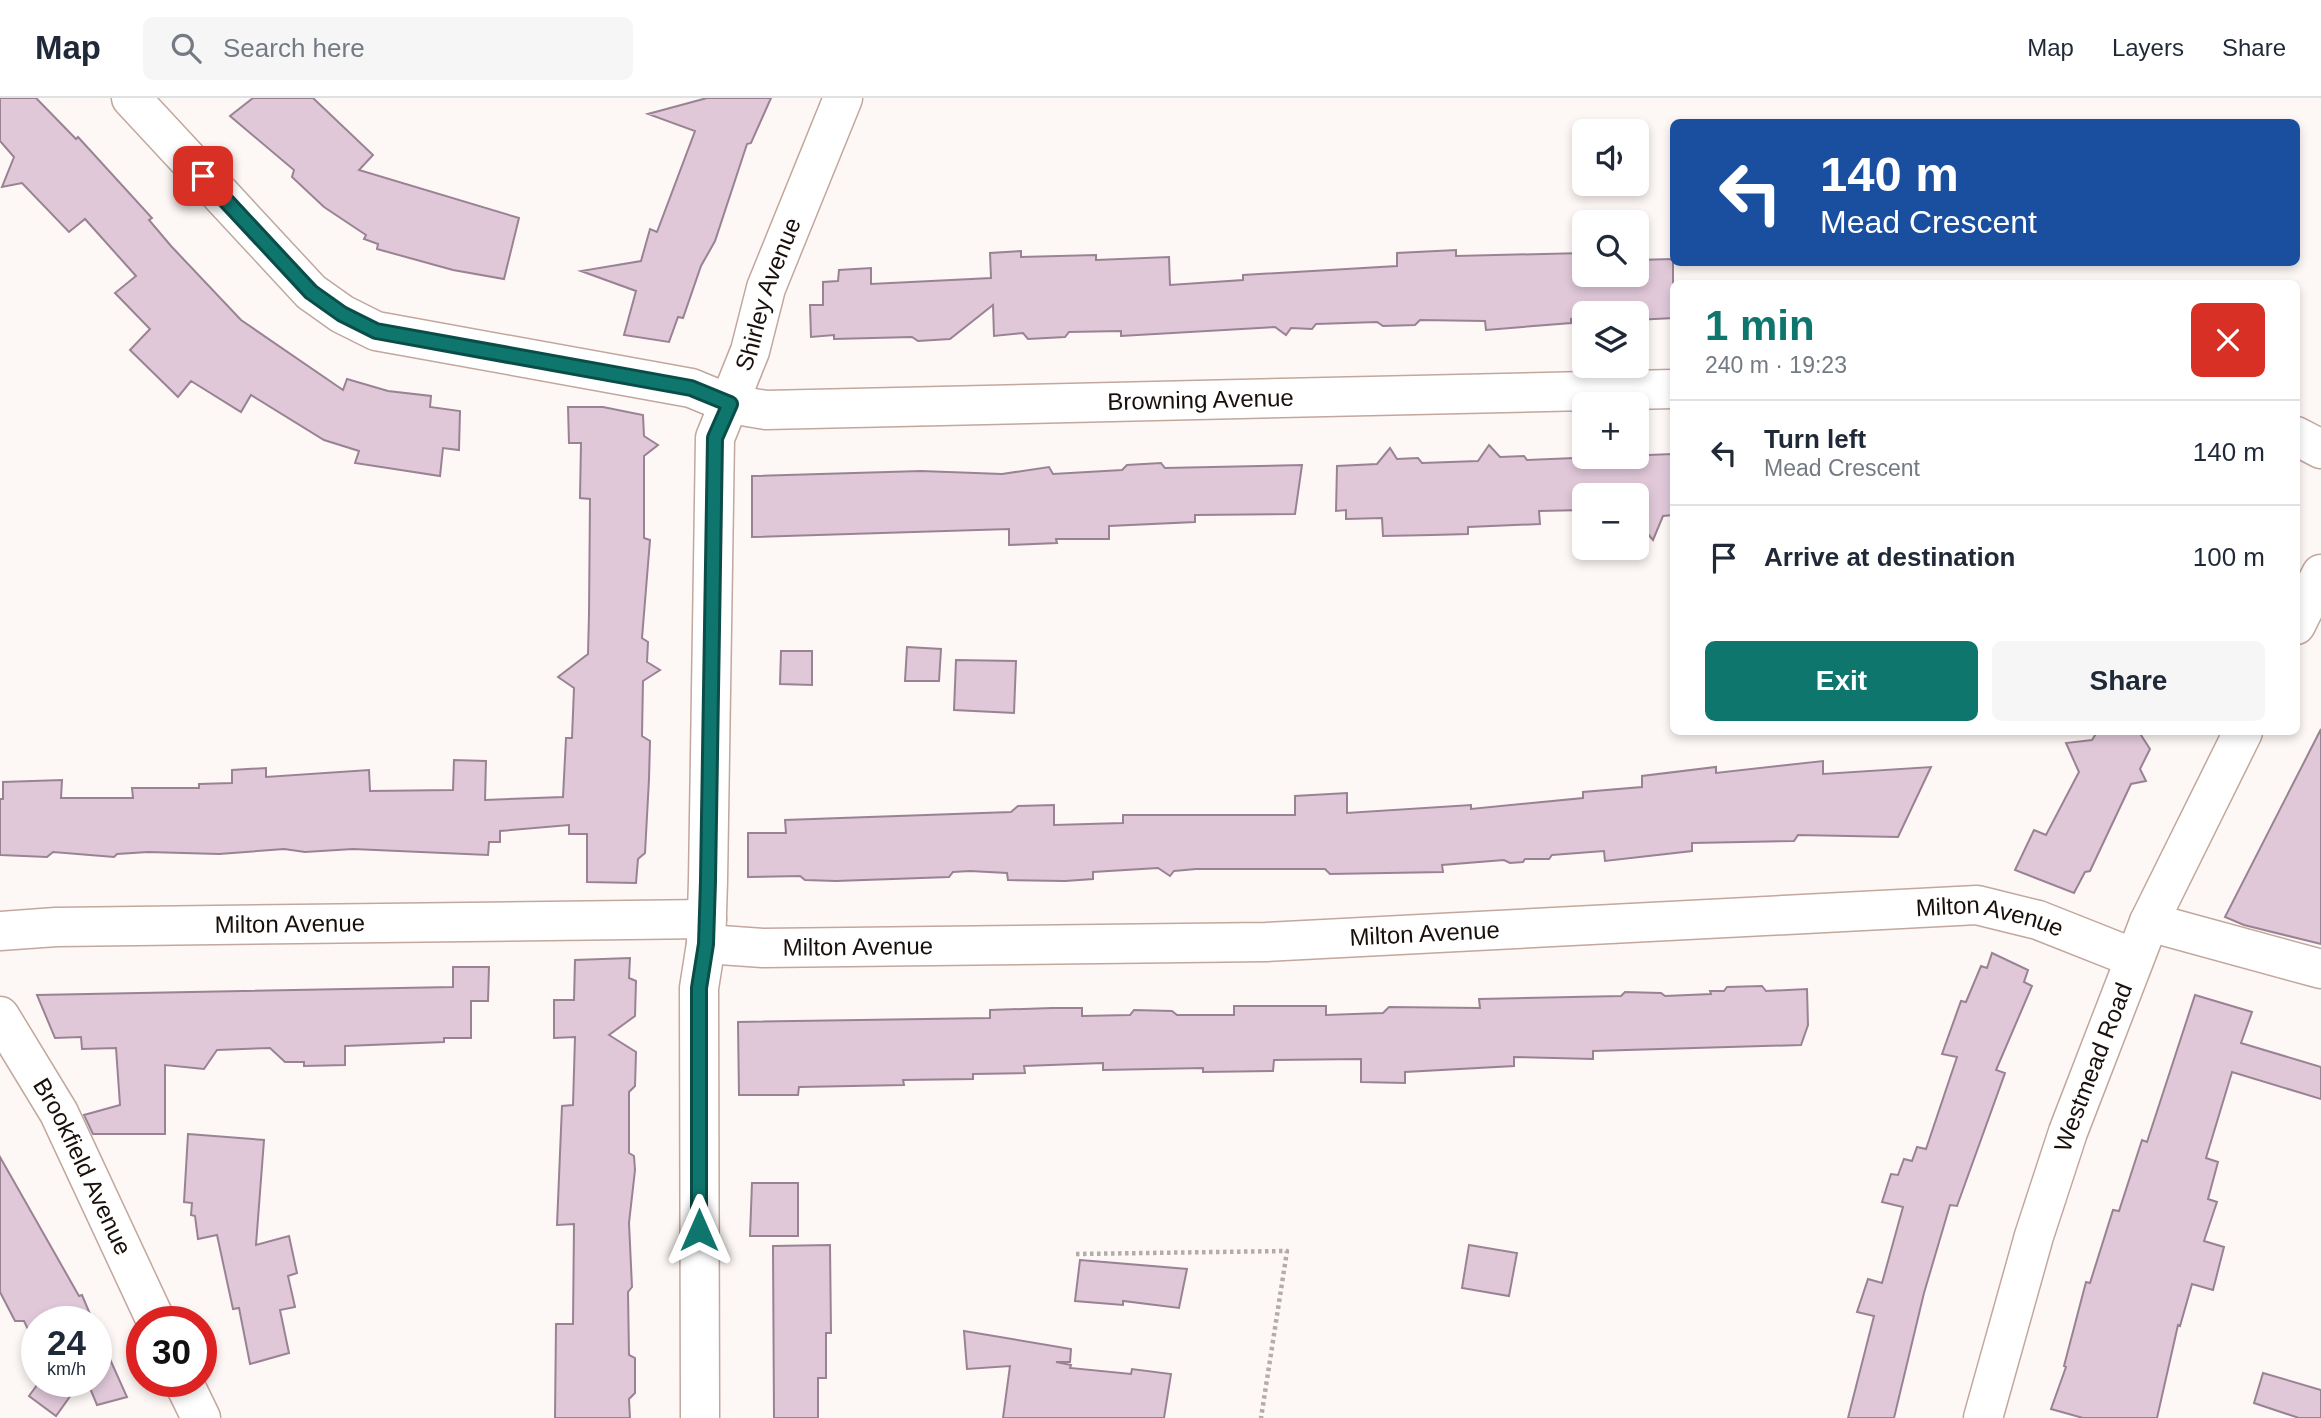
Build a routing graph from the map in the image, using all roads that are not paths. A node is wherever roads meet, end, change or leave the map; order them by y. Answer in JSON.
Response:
{"nodes":[{"id":1,"x":131,"y":98,"type":"edge"},
{"id":2,"x":843,"y":98,"type":"edge"},
{"id":3,"x":1670,"y":389,"type":"edge"},
{"id":4,"x":730,"y":404,"type":"junction"},
{"id":5,"x":2300,"y":438,"type":"edge"},
{"id":6,"x":2321,"y":449,"type":"edge"},
{"id":7,"x":2321,"y":574,"type":"edge"},
{"id":8,"x":2300,"y":617,"type":"edge"},
{"id":9,"x":2242,"y":735,"type":"edge"},
{"id":10,"x":2148,"y":922,"type":"junction"},
{"id":11,"x":0,"y":931,"type":"edge"},
{"id":12,"x":706,"y":931,"type":"junction"},
{"id":13,"x":2134,"y":958,"type":"junction"},
{"id":14,"x":2321,"y":970,"type":"edge"},
{"id":15,"x":0,"y":1016,"type":"edge"},
{"id":16,"x":149,"y":1306,"type":"edge"},
{"id":17,"x":191,"y":1397,"type":"edge"},
{"id":18,"x":201,"y":1418,"type":"edge"},
{"id":19,"x":700,"y":1418,"type":"edge"},
{"id":20,"x":1983,"y":1418,"type":"edge"}],
"edges":[{"from":1,"to":4,"type":"street","name":"Browning Avenue"},
{"from":2,"to":4,"type":"street","name":"Shirley Avenue"},
{"from":3,"to":4,"type":"street","name":"Browning Avenue"},
{"from":4,"to":12,"type":"street","name":"Shirley Avenue"},
{"from":5,"to":6,"type":"street"},
{"from":7,"to":8,"type":"street"},
{"from":9,"to":10,"type":"street","name":"Westmead Road"},
{"from":10,"to":13,"type":"street","name":"Westmead Road"},
{"from":10,"to":14,"type":"street"},
{"from":11,"to":12,"type":"street","name":"Milton Avenue"},
{"from":12,"to":13,"type":"street","name":"Milton Avenue"},
{"from":12,"to":19,"type":"street","name":"Shirley Avenue"},
{"from":13,"to":20,"type":"street","name":"Westmead Road"},
{"from":15,"to":16,"type":"street","name":"Brookfield Avenue"},
{"from":17,"to":18,"type":"street"}]}
